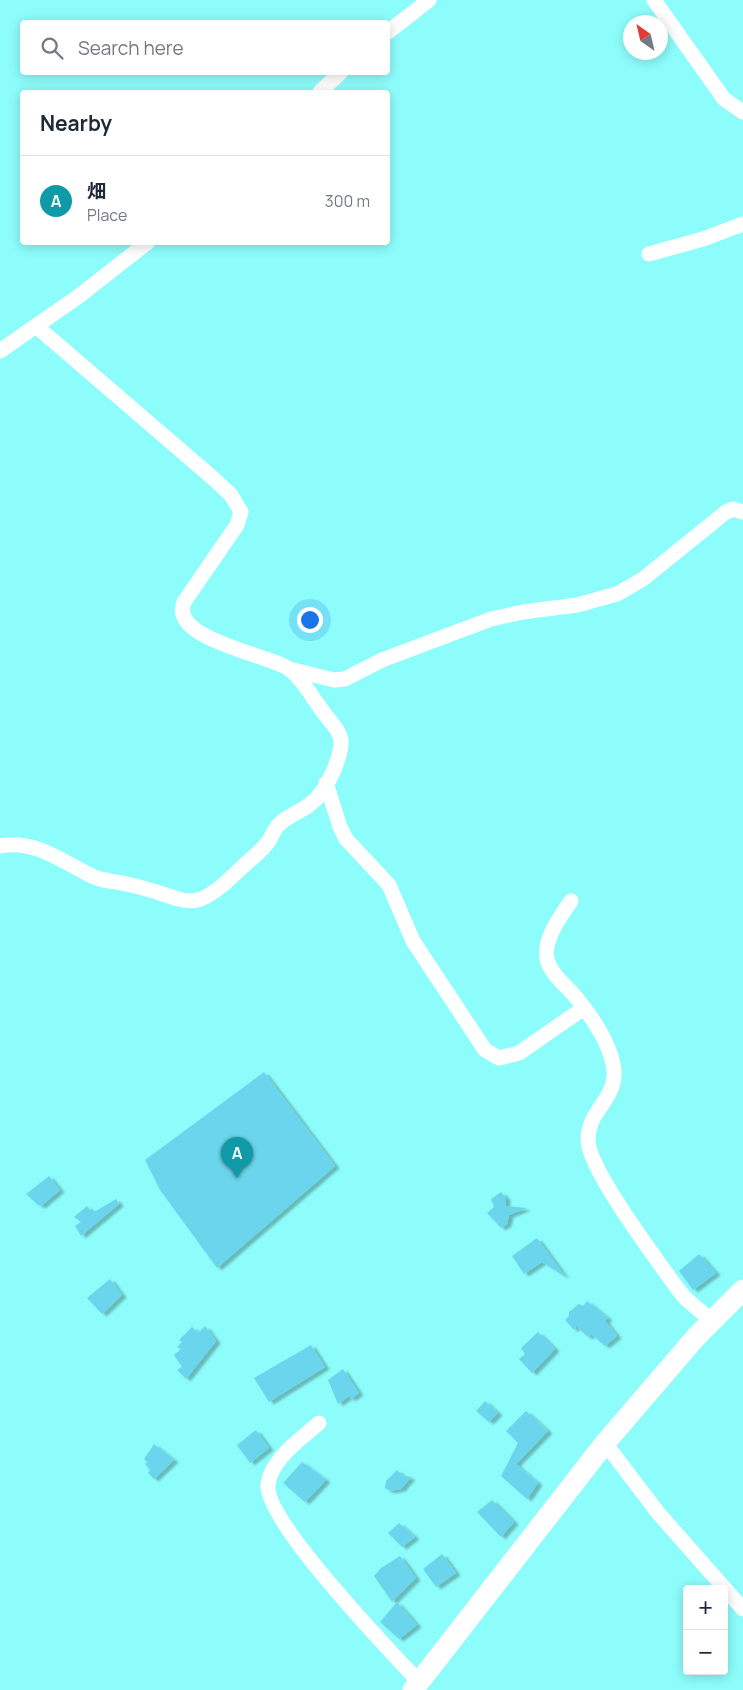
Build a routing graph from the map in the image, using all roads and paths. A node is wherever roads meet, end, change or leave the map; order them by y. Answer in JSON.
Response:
{"nodes":[{"id":1,"x":428,"y":0,"type":"edge"},
{"id":2,"x":654,"y":0,"type":"edge"},
{"id":3,"x":390,"y":30,"type":"edge"},
{"id":4,"x":338,"y":75,"type":"edge"},
{"id":5,"x":322,"y":90,"type":"edge"},
{"id":6,"x":743,"y":112,"type":"edge"},
{"id":7,"x":743,"y":224,"type":"edge"},
{"id":8,"x":144,"y":245,"type":"edge"},
{"id":9,"x":649,"y":254,"type":"dead end"},
{"id":10,"x":36,"y":326,"type":"junction"},
{"id":11,"x":0,"y":351,"type":"edge"},
{"id":12,"x":743,"y":512,"type":"edge"},
{"id":13,"x":287,"y":668,"type":"junction"},
{"id":14,"x":326,"y":784,"type":"junction"},
{"id":15,"x":0,"y":846,"type":"edge"},
{"id":16,"x":571,"y":901,"type":"dead end"},
{"id":17,"x":584,"y":1008,"type":"junction"},
{"id":18,"x":743,"y":1290,"type":"edge"},
{"id":19,"x":712,"y":1321,"type":"junction"},
{"id":20,"x":319,"y":1423,"type":"dead end"},
{"id":21,"x":605,"y":1443,"type":"junction"},
{"id":22,"x":743,"y":1609,"type":"edge"},
{"id":23,"x":416,"y":1686,"type":"edge"}],
"edges":[{"from":1,"to":3,"type":"street"},
{"from":2,"to":6,"type":"street"},
{"from":4,"to":5,"type":"street"},
{"from":7,"to":9,"type":"street"},
{"from":8,"to":10,"type":"street"},
{"from":10,"to":11,"type":"street"},
{"from":10,"to":13,"type":"street"},
{"from":12,"to":13,"type":"street"},
{"from":13,"to":14,"type":"street"},
{"from":14,"to":15,"type":"street"},
{"from":14,"to":17,"type":"street"},
{"from":16,"to":17,"type":"street"},
{"from":17,"to":19,"type":"street"},
{"from":18,"to":19,"type":"street"},
{"from":19,"to":21,"type":"street"},
{"from":20,"to":23,"type":"street"},
{"from":21,"to":22,"type":"street"},
{"from":21,"to":23,"type":"street"}]}
